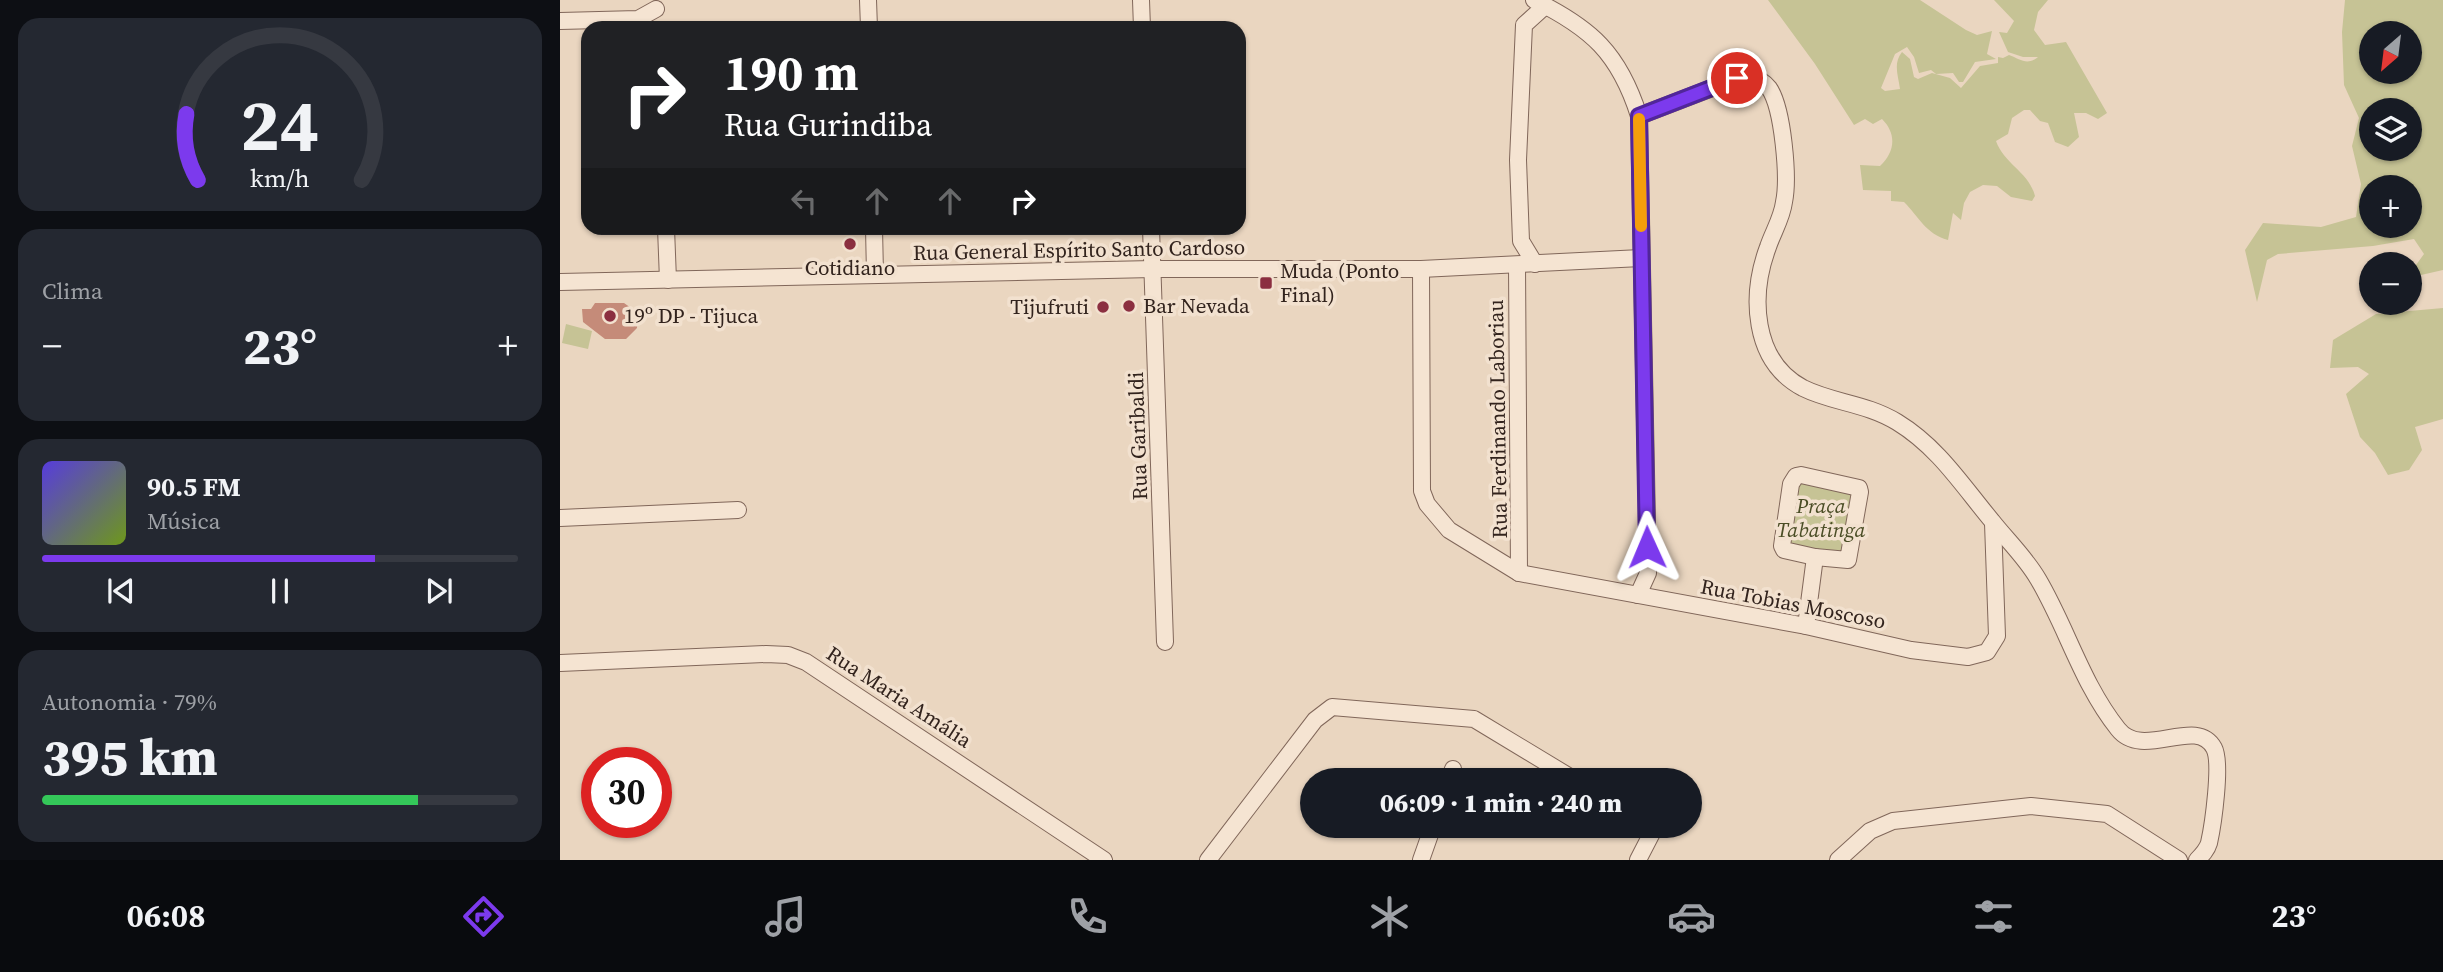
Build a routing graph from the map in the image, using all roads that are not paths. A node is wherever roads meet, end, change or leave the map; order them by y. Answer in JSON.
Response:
{"nodes":[{"id":1,"x":868,"y":0,"type":"edge"},
{"id":2,"x":1140,"y":0,"type":"edge"},
{"id":3,"x":1540,"y":3,"type":"edge"},
{"id":4,"x":656,"y":4,"type":"edge"},
{"id":5,"x":560,"y":21,"type":"edge"},
{"id":6,"x":869,"y":21,"type":"edge"},
{"id":7,"x":1142,"y":21,"type":"edge"},
{"id":8,"x":1639,"y":116,"type":"junction"},
{"id":9,"x":666,"y":235,"type":"edge"},
{"id":10,"x":874,"y":235,"type":"edge"},
{"id":11,"x":1152,"y":235,"type":"edge"},
{"id":12,"x":1641,"y":258,"type":"junction"},
{"id":13,"x":1535,"y":264,"type":"junction"},
{"id":14,"x":1517,"y":265,"type":"junction"},
{"id":15,"x":1153,"y":269,"type":"junction"},
{"id":16,"x":1420,"y":269,"type":"junction"},
{"id":17,"x":875,"y":274,"type":"junction"},
{"id":18,"x":668,"y":279,"type":"junction"},
{"id":19,"x":560,"y":282,"type":"edge"},
{"id":20,"x":738,"y":510,"type":"dead end"},
{"id":21,"x":560,"y":518,"type":"edge"},
{"id":22,"x":1993,"y":523,"type":"junction"},
{"id":23,"x":1815,"y":557,"type":"junction"},
{"id":24,"x":1519,"y":573,"type":"junction"},
{"id":25,"x":1638,"y":595,"type":"junction"},
{"id":26,"x":1806,"y":626,"type":"junction"},
{"id":27,"x":1165,"y":642,"type":"dead end"},
{"id":28,"x":560,"y":663,"type":"edge"},
{"id":29,"x":1555,"y":768,"type":"edge"},
{"id":30,"x":1429,"y":838,"type":"edge"},
{"id":31,"x":1647,"y":838,"type":"edge"},
{"id":32,"x":1104,"y":860,"type":"edge"},
{"id":33,"x":1208,"y":860,"type":"edge"},
{"id":34,"x":1421,"y":860,"type":"edge"},
{"id":35,"x":1638,"y":860,"type":"edge"},
{"id":36,"x":1838,"y":860,"type":"edge"},
{"id":37,"x":2179,"y":860,"type":"edge"},
{"id":38,"x":2197,"y":860,"type":"edge"}],
"edges":[{"from":1,"to":6,"type":"street"},
{"from":2,"to":7,"type":"street"},
{"from":3,"to":8,"type":"street"},
{"from":3,"to":13,"type":"street"},
{"from":4,"to":5,"type":"street"},
{"from":8,"to":12,"type":"street"},
{"from":8,"to":22,"type":"street"},
{"from":9,"to":18,"type":"street"},
{"from":10,"to":17,"type":"street"},
{"from":11,"to":15,"type":"street","name":"Rua Garibaldi"},
{"from":12,"to":13,"type":"street","name":"Rua General Espírito Santo Cardoso"},
{"from":12,"to":25,"type":"street"},
{"from":13,"to":14,"type":"street","name":"Rua General Espírito Santo Cardoso"},
{"from":14,"to":16,"type":"street","name":"Rua General Espírito Santo Cardoso"},
{"from":14,"to":24,"type":"street","name":"Rua Ferdinando Laboriau"},
{"from":15,"to":16,"type":"street","name":"Rua General Espírito Santo Cardoso"},
{"from":15,"to":17,"type":"street","name":"Rua General Espírito Santo Cardoso"},
{"from":15,"to":27,"type":"street","name":"Rua Garibaldi"},
{"from":16,"to":24,"type":"street","name":"Rua Tobias Moscoso"},
{"from":17,"to":18,"type":"street","name":"Rua General Espírito Santo Cardoso"},
{"from":18,"to":19,"type":"street","name":"Rua General Espírito Santo Cardoso"},
{"from":20,"to":21,"type":"street"},
{"from":22,"to":26,"type":"street","name":"Rua Tobias Moscoso"},
{"from":22,"to":38,"type":"street"},
{"from":23,"to":23,"type":"street"},
{"from":23,"to":26,"type":"street"},
{"from":24,"to":25,"type":"street","name":"Rua Tobias Moscoso"},
{"from":25,"to":26,"type":"street","name":"Rua Tobias Moscoso"},
{"from":28,"to":32,"type":"street","name":"Rua Maria Amália"},
{"from":29,"to":33,"type":"street"},
{"from":30,"to":34,"type":"street"},
{"from":31,"to":35,"type":"street"},
{"from":36,"to":37,"type":"street"}]}
